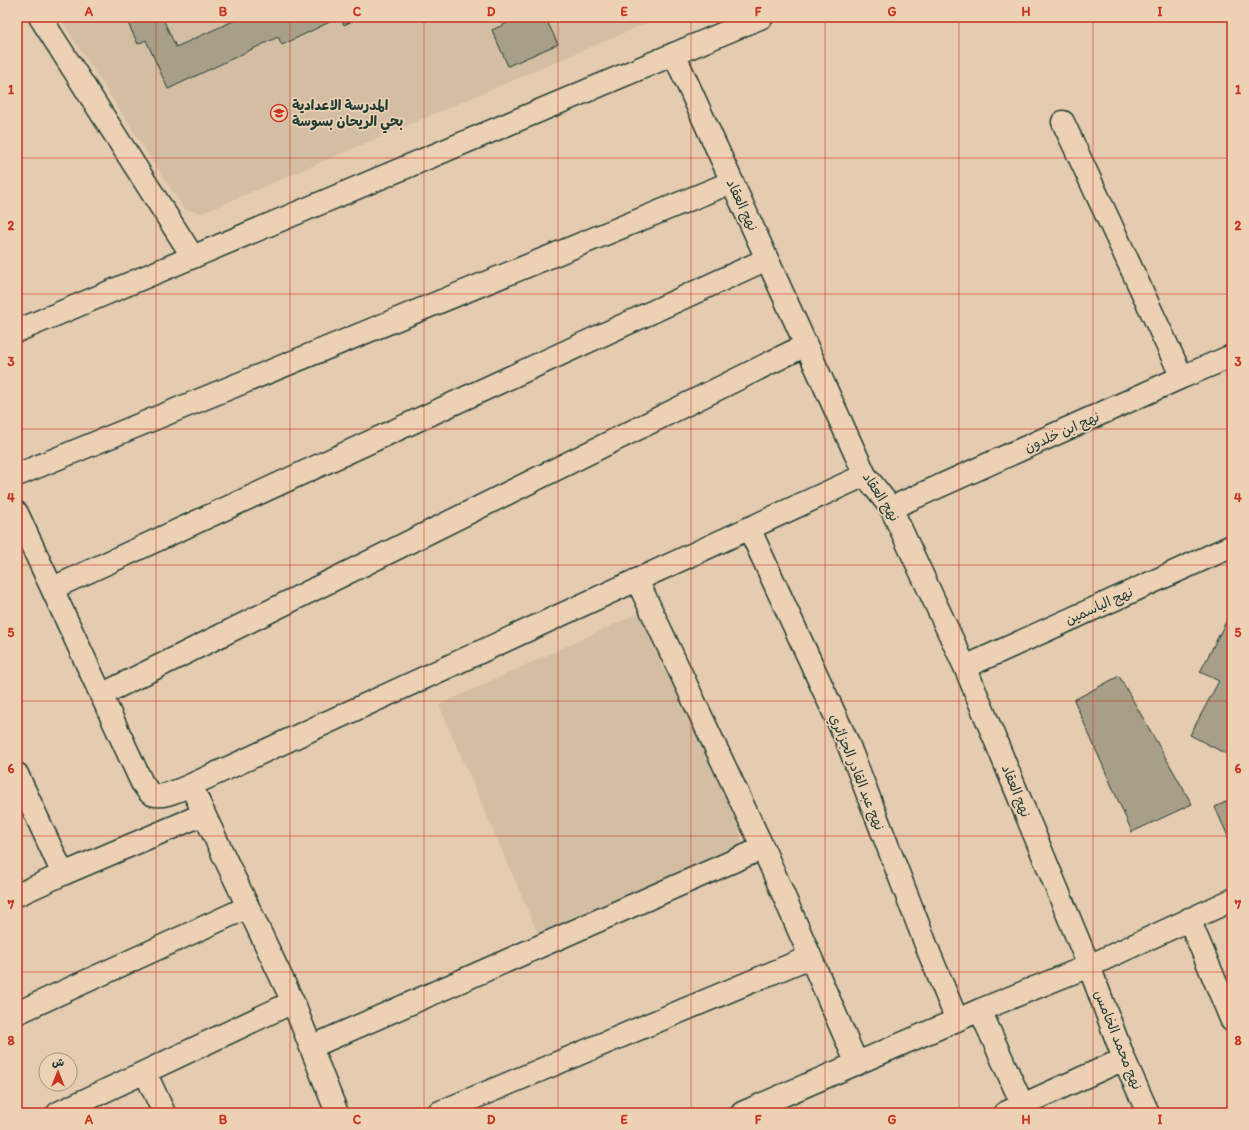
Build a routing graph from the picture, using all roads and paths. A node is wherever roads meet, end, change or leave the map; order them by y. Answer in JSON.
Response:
{"nodes":[{"id":1,"x":40,"y":17,"type":"edge"},
{"id":2,"x":762,"y":17,"type":"edge"},
{"id":3,"x":674,"y":54,"type":"junction"},
{"id":4,"x":1063,"y":122,"type":"dead end"},
{"id":5,"x":732,"y":182,"type":"junction"},
{"id":6,"x":193,"y":257,"type":"junction"},
{"id":7,"x":767,"y":259,"type":"junction"},
{"id":8,"x":17,"y":331,"type":"edge"},
{"id":9,"x":806,"y":345,"type":"junction"},
{"id":10,"x":1232,"y":356,"type":"edge"},
{"id":11,"x":1182,"y":377,"type":"junction"},
{"id":12,"x":17,"y":475,"type":"edge"},
{"id":13,"x":866,"y":475,"type":"junction"},
{"id":14,"x":892,"y":508,"type":"junction"},
{"id":15,"x":17,"y":513,"type":"edge"},
{"id":16,"x":749,"y":528,"type":"junction"},
{"id":17,"x":1232,"y":546,"type":"edge"},
{"id":18,"x":637,"y":580,"type":"junction"},
{"id":19,"x":53,"y":588,"type":"junction"},
{"id":20,"x":965,"y":667,"type":"junction"},
{"id":21,"x":101,"y":695,"type":"junction"},
{"id":22,"x":17,"y":774,"type":"edge"},
{"id":23,"x":191,"y":785,"type":"junction"},
{"id":24,"x":204,"y":814,"type":"junction"},
{"id":25,"x":763,"y":848,"type":"junction"},
{"id":26,"x":63,"y":874,"type":"junction"},
{"id":27,"x":17,"y":895,"type":"edge"},
{"id":28,"x":1232,"y":900,"type":"edge"},
{"id":29,"x":248,"y":907,"type":"junction"},
{"id":30,"x":1189,"y":919,"type":"junction"},
{"id":31,"x":810,"y":957,"type":"junction"},
{"id":32,"x":1089,"y":966,"type":"junction"},
{"id":33,"x":293,"y":1002,"type":"junction"},
{"id":34,"x":980,"y":1010,"type":"junction"},
{"id":35,"x":17,"y":1013,"type":"edge"},
{"id":36,"x":957,"y":1020,"type":"junction"},
{"id":37,"x":1232,"y":1021,"type":"edge"},
{"id":38,"x":311,"y":1047,"type":"junction"},
{"id":39,"x":1124,"y":1059,"type":"junction"},
{"id":40,"x":857,"y":1064,"type":"junction"},
{"id":41,"x":145,"y":1072,"type":"junction"},
{"id":42,"x":1018,"y":1110,"type":"edge"},
{"id":43,"x":58,"y":1113,"type":"edge"},
{"id":44,"x":164,"y":1113,"type":"edge"},
{"id":45,"x":337,"y":1113,"type":"edge"},
{"id":46,"x":438,"y":1113,"type":"edge"},
{"id":47,"x":742,"y":1113,"type":"edge"},
{"id":48,"x":1148,"y":1113,"type":"edge"}],
"edges":[{"from":1,"to":6,"type":"street"},
{"from":2,"to":3,"type":"street"},
{"from":3,"to":5,"type":"street","name":"نهج العقاد"},
{"from":3,"to":6,"type":"street"},
{"from":4,"to":11,"type":"street"},
{"from":5,"to":7,"type":"street","name":"نهج العقاد"},
{"from":5,"to":12,"type":"street"},
{"from":6,"to":8,"type":"street"},
{"from":7,"to":9,"type":"street","name":"نهج العقاد"},
{"from":7,"to":19,"type":"street"},
{"from":9,"to":13,"type":"street","name":"نهج العقاد"},
{"from":9,"to":21,"type":"street"},
{"from":10,"to":11,"type":"street","name":"نهج ابن خلدون"},
{"from":11,"to":14,"type":"street","name":"نهج ابن خلدون"},
{"from":13,"to":14,"type":"street","name":"نهج العقاد"},
{"from":13,"to":16,"type":"street"},
{"from":14,"to":20,"type":"street","name":"نهج العقاد"},
{"from":15,"to":19,"type":"street"},
{"from":16,"to":18,"type":"street"},
{"from":16,"to":36,"type":"street","name":"نهج عبد القادر الجزائري"},
{"from":17,"to":20,"type":"street","name":"نهج الياسمين"},
{"from":18,"to":23,"type":"street"},
{"from":18,"to":25,"type":"street"},
{"from":19,"to":21,"type":"street"},
{"from":20,"to":32,"type":"street","name":"نهج العقاد"},
{"from":21,"to":23,"type":"street"},
{"from":22,"to":26,"type":"street"},
{"from":23,"to":24,"type":"street"},
{"from":24,"to":26,"type":"street"},
{"from":24,"to":29,"type":"street"},
{"from":25,"to":31,"type":"street"},
{"from":25,"to":38,"type":"street"},
{"from":26,"to":27,"type":"street"},
{"from":28,"to":30,"type":"street"},
{"from":29,"to":33,"type":"street"},
{"from":29,"to":35,"type":"street"},
{"from":30,"to":32,"type":"street"},
{"from":30,"to":37,"type":"street"},
{"from":31,"to":40,"type":"street"},
{"from":31,"to":46,"type":"street"},
{"from":32,"to":34,"type":"street"},
{"from":32,"to":39,"type":"street","name":"نهج محمد الخامس"},
{"from":33,"to":38,"type":"street"},
{"from":33,"to":41,"type":"street"},
{"from":34,"to":36,"type":"street"},
{"from":34,"to":42,"type":"street"},
{"from":36,"to":40,"type":"street"},
{"from":38,"to":45,"type":"street"},
{"from":39,"to":42,"type":"street"},
{"from":39,"to":48,"type":"street","name":"نهج محمد الخامس"},
{"from":40,"to":47,"type":"street"},
{"from":41,"to":43,"type":"street"},
{"from":41,"to":44,"type":"street"}]}
